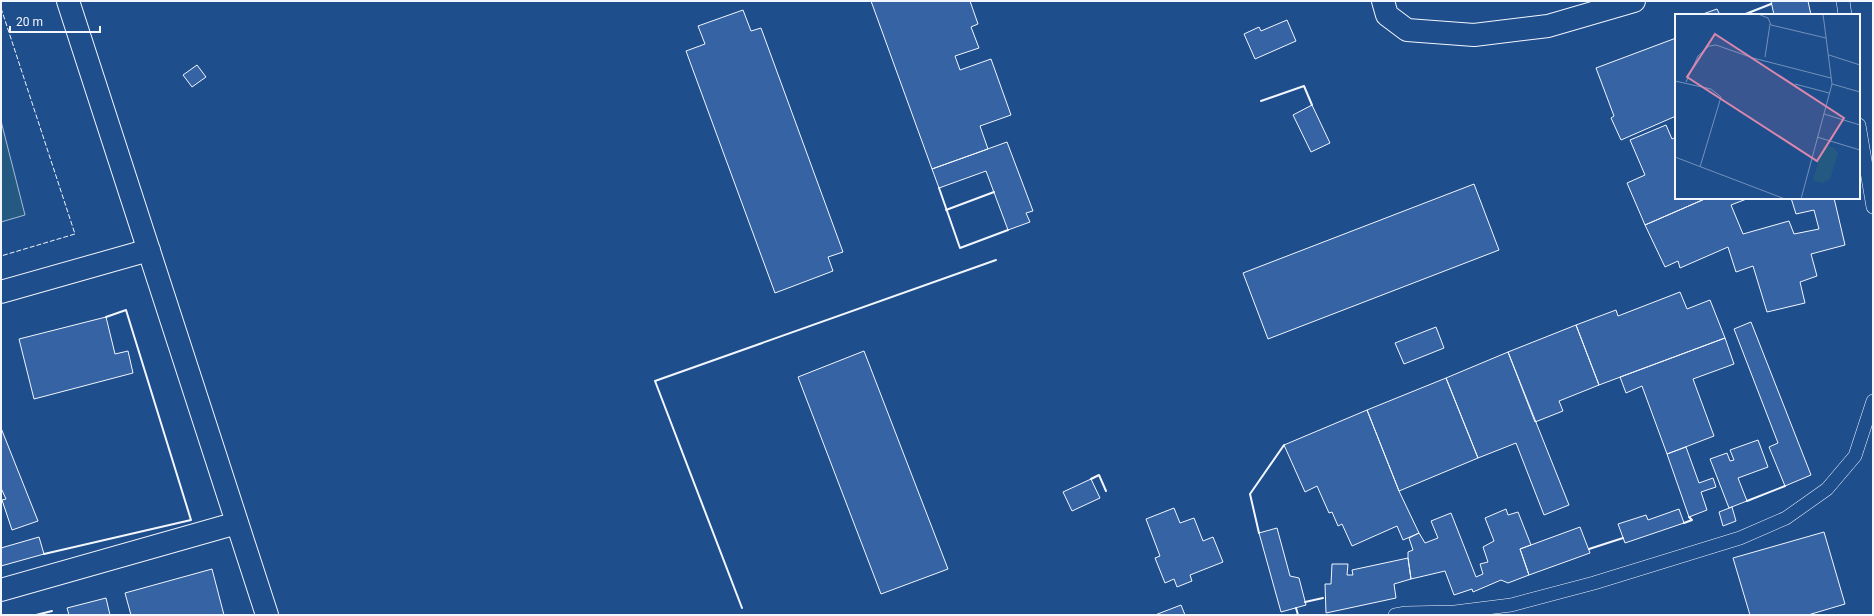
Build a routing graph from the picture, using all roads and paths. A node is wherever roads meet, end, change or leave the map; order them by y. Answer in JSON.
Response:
{"nodes":[{"id":1,"x":68,"y":1,"type":"edge"},
{"id":2,"x":1383,"y":1,"type":"edge"},
{"id":3,"x":1634,"y":1,"type":"edge"},
{"id":4,"x":1843,"y":1,"type":"edge"},
{"id":5,"x":1845,"y":14,"type":"edge"},
{"id":6,"x":1860,"y":131,"type":"edge"},
{"id":7,"x":1873,"y":207,"type":"edge"},
{"id":8,"x":149,"y":250,"type":"junction"},
{"id":9,"x":1,"y":292,"type":"edge"},
{"id":10,"x":1873,"y":401,"type":"edge"},
{"id":11,"x":237,"y":523,"type":"junction"},
{"id":12,"x":1,"y":590,"type":"edge"},
{"id":13,"x":267,"y":615,"type":"edge"},
{"id":14,"x":1395,"y":615,"type":"edge"}],
"edges":[{"from":1,"to":8,"type":"street"},
{"from":2,"to":3,"type":"street"},
{"from":4,"to":5,"type":"lane"},
{"from":6,"to":7,"type":"lane"},
{"from":8,"to":9,"type":"street"},
{"from":8,"to":11,"type":"street"},
{"from":10,"to":14,"type":"lane"},
{"from":11,"to":12,"type":"street"},
{"from":11,"to":13,"type":"street"}]}
